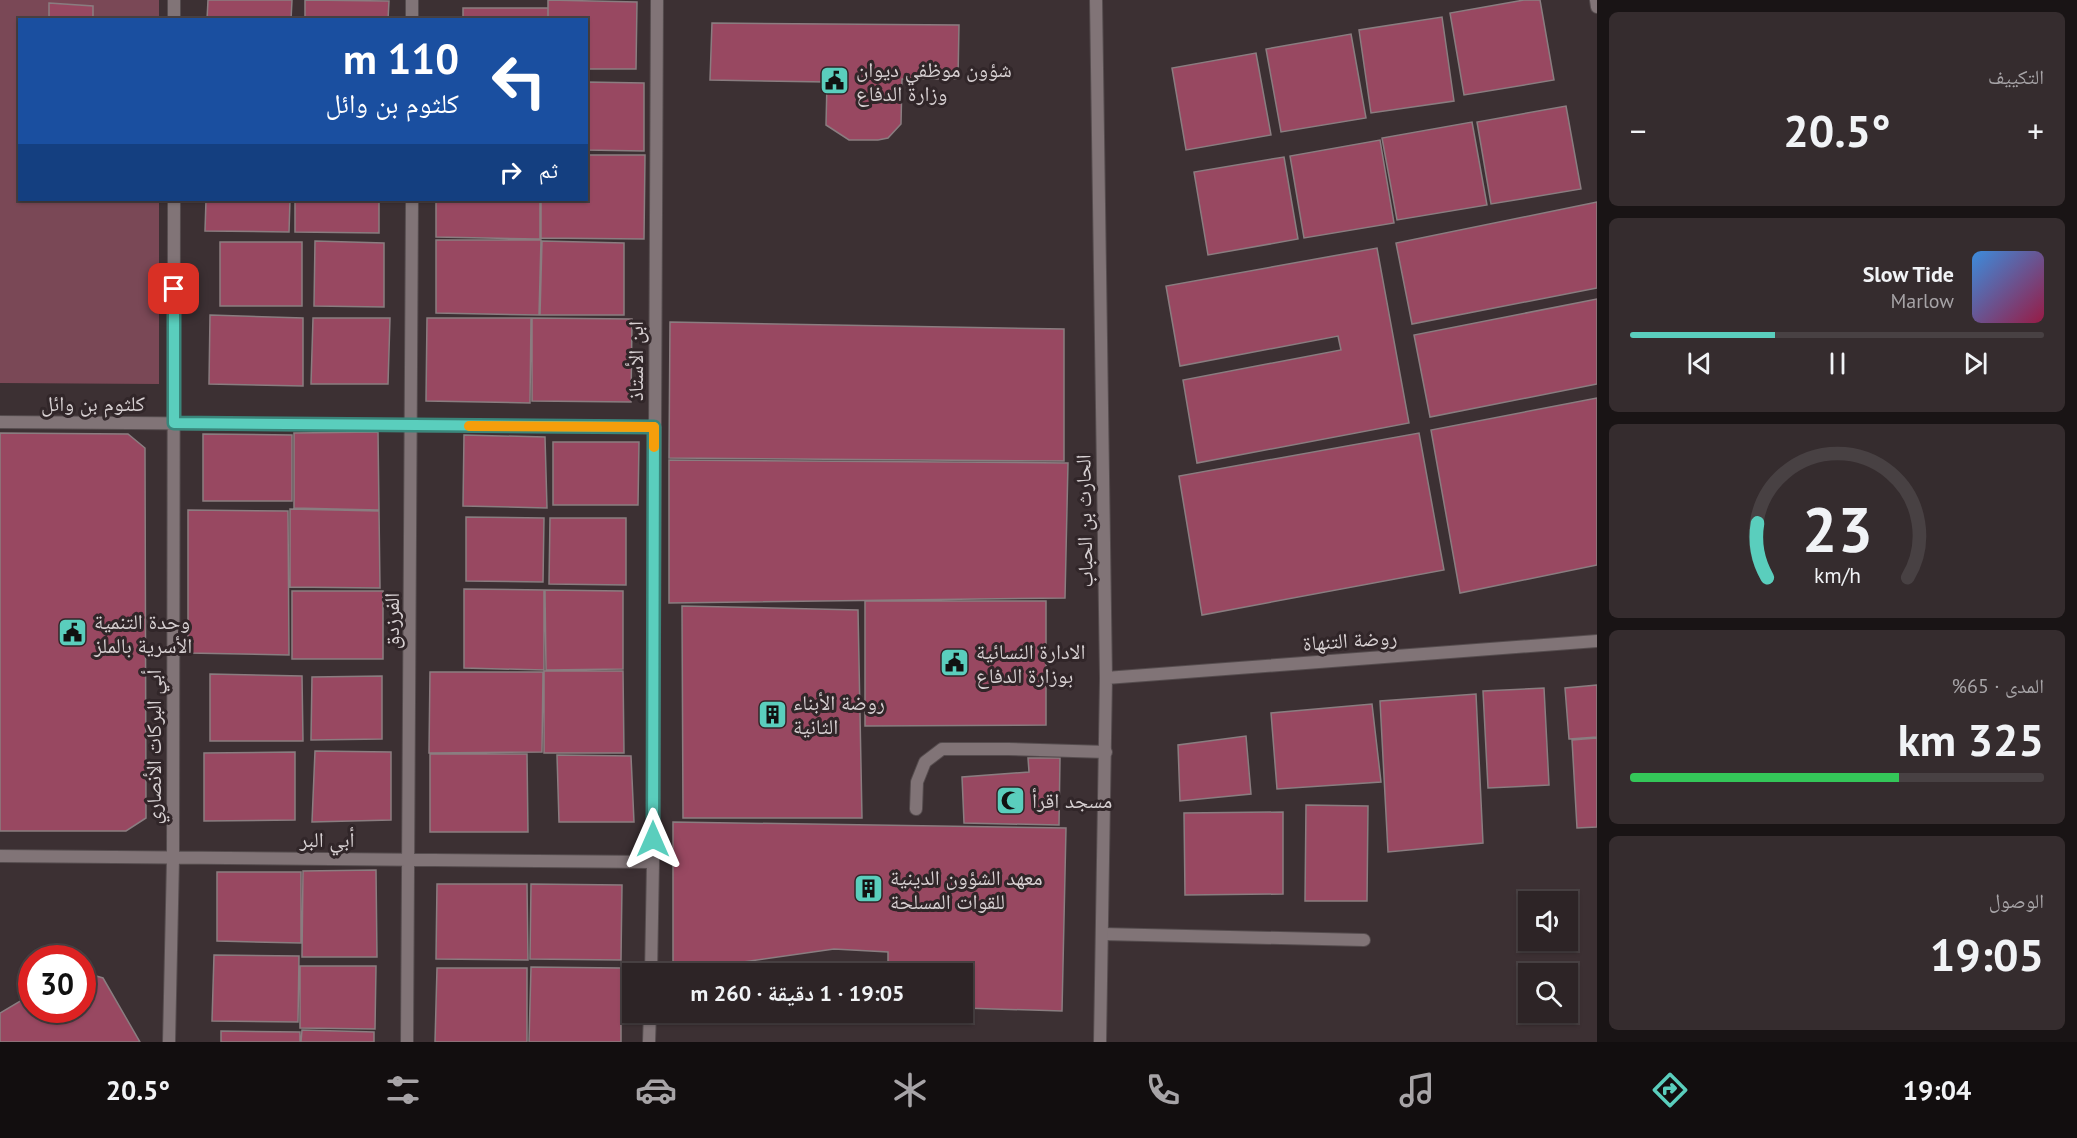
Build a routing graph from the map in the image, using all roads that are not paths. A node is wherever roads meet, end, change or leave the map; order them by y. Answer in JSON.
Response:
{"nodes":[{"id":1,"x":174,"y":0,"type":"edge"},
{"id":2,"x":412,"y":0,"type":"edge"},
{"id":3,"x":657,"y":0,"type":"edge"},
{"id":4,"x":1096,"y":0,"type":"edge"},
{"id":5,"x":1596,"y":0,"type":"edge"},
{"id":6,"x":1597,"y":7,"type":"edge"},
{"id":7,"x":174,"y":18,"type":"edge"},
{"id":8,"x":412,"y":18,"type":"edge"},
{"id":9,"x":174,"y":201,"type":"edge"},
{"id":10,"x":412,"y":201,"type":"edge"},
{"id":11,"x":0,"y":422,"type":"edge"},
{"id":12,"x":174,"y":423,"type":"junction"},
{"id":13,"x":412,"y":425,"type":"junction"},
{"id":14,"x":654,"y":427,"type":"junction"},
{"id":15,"x":1597,"y":641,"type":"edge"},
{"id":16,"x":1106,"y":678,"type":"junction"},
{"id":17,"x":1106,"y":752,"type":"junction"},
{"id":18,"x":916,"y":809,"type":"dead end"},
{"id":19,"x":0,"y":856,"type":"edge"},
{"id":20,"x":173,"y":859,"type":"junction"},
{"id":21,"x":408,"y":859,"type":"junction"},
{"id":22,"x":653,"y":862,"type":"junction"},
{"id":23,"x":1102,"y":934,"type":"junction"},
{"id":24,"x":1364,"y":940,"type":"dead end"},
{"id":25,"x":651,"y":963,"type":"edge"},
{"id":26,"x":650,"y":1023,"type":"edge"},
{"id":27,"x":170,"y":1042,"type":"edge"},
{"id":28,"x":406,"y":1042,"type":"edge"},
{"id":29,"x":649,"y":1042,"type":"edge"},
{"id":30,"x":1100,"y":1042,"type":"edge"}],
"edges":[{"from":1,"to":7,"type":"street"},
{"from":2,"to":8,"type":"street"},
{"from":3,"to":14,"type":"street","name":"ابن الأستاذ"},
{"from":4,"to":16,"type":"street","name":"الحارث بن الحباب"},
{"from":5,"to":6,"type":"street"},
{"from":9,"to":12,"type":"street","name":"أبي البركات الأنصاري"},
{"from":10,"to":13,"type":"street","name":"الفرزدق"},
{"from":11,"to":12,"type":"street","name":"كلثوم بن وائل"},
{"from":12,"to":13,"type":"street","name":"كلثوم بن وائل"},
{"from":12,"to":20,"type":"street","name":"أبي البركات الأنصاري"},
{"from":13,"to":14,"type":"street","name":"كلثوم بن وائل"},
{"from":13,"to":21,"type":"street","name":"الفرزدق"},
{"from":14,"to":22,"type":"street","name":"ابن الأستاذ"},
{"from":15,"to":16,"type":"street","name":"روضة التنهاة"},
{"from":16,"to":17,"type":"street","name":"الحارث بن الحباب"},
{"from":17,"to":18,"type":"street"},
{"from":17,"to":23,"type":"street","name":"الحارث بن الحباب"},
{"from":19,"to":20,"type":"street","name":"أبي البر"},
{"from":20,"to":21,"type":"street","name":"أبي البر"},
{"from":20,"to":27,"type":"street","name":"أبي البركات الأنصاري"},
{"from":21,"to":22,"type":"street","name":"أبي البر"},
{"from":21,"to":28,"type":"street","name":"الفرزدق"},
{"from":22,"to":25,"type":"street","name":"ابن الأستاذ"},
{"from":23,"to":24,"type":"street"},
{"from":23,"to":30,"type":"street","name":"الحارث بن الحباب"},
{"from":26,"to":29,"type":"street"}]}
